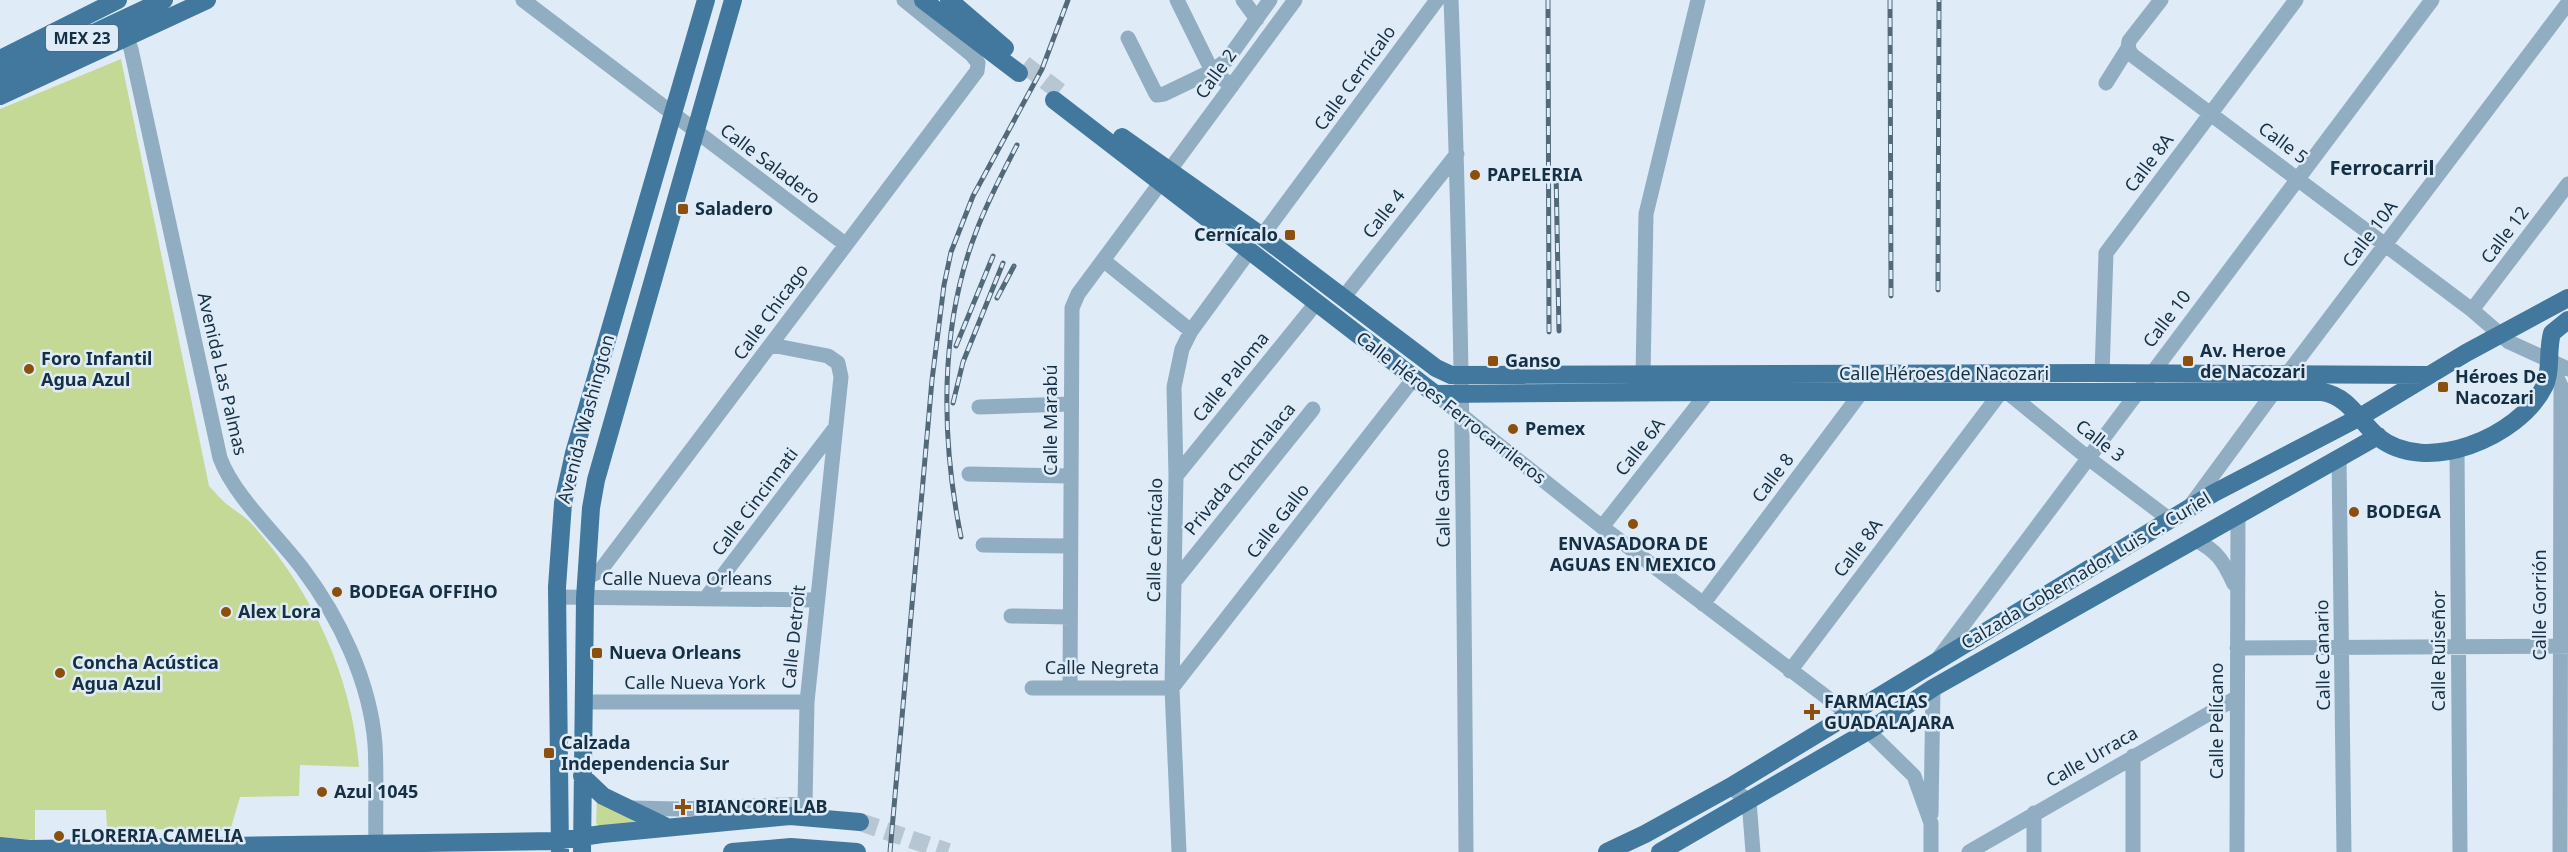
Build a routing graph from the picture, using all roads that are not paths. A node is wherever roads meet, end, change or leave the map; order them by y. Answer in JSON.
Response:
{"nodes":[{"id":1,"x":118,"y":0,"type":"edge"},
{"id":2,"x":164,"y":0,"type":"edge"},
{"id":3,"x":207,"y":0,"type":"edge"},
{"id":4,"x":523,"y":0,"type":"edge"},
{"id":5,"x":706,"y":0,"type":"edge"},
{"id":6,"x":733,"y":0,"type":"edge"},
{"id":7,"x":904,"y":0,"type":"edge"},
{"id":8,"x":923,"y":0,"type":"edge"},
{"id":9,"x":949,"y":0,"type":"edge"},
{"id":10,"x":1177,"y":0,"type":"edge"},
{"id":11,"x":1243,"y":0,"type":"edge"},
{"id":12,"x":1270,"y":0,"type":"edge"},
{"id":13,"x":1295,"y":0,"type":"edge"},
{"id":14,"x":1437,"y":0,"type":"edge"},
{"id":15,"x":1451,"y":0,"type":"edge"},
{"id":16,"x":1698,"y":0,"type":"edge"},
{"id":17,"x":2161,"y":0,"type":"edge"},
{"id":18,"x":2296,"y":0,"type":"edge"},
{"id":19,"x":2432,"y":0,"type":"edge"},
{"id":20,"x":2568,"y":3,"type":"edge"},
{"id":21,"x":1257,"y":19,"type":"junction"},
{"id":22,"x":123,"y":28,"type":"junction"},
{"id":23,"x":1128,"y":38,"type":"dead end"},
{"id":24,"x":2128,"y":48,"type":"junction"},
{"id":25,"x":0,"y":59,"type":"edge"},
{"id":26,"x":1212,"y":71,"type":"junction"},
{"id":27,"x":0,"y":78,"type":"edge"},
{"id":28,"x":2106,"y":83,"type":"dead end"},
{"id":29,"x":1232,"y":86,"type":"junction"},
{"id":30,"x":0,"y":96,"type":"edge"},
{"id":31,"x":1057,"y":96,"type":"tunnel mouth"},
{"id":32,"x":2212,"y":113,"type":"junction"},
{"id":33,"x":673,"y":114,"type":"junction"},
{"id":34,"x":694,"y":130,"type":"junction"},
{"id":35,"x":1457,"y":154,"type":"junction"},
{"id":36,"x":1165,"y":176,"type":"junction"},
{"id":37,"x":2298,"y":179,"type":"junction"},
{"id":38,"x":2568,"y":184,"type":"edge"},
{"id":39,"x":1262,"y":236,"type":"junction"},
{"id":40,"x":845,"y":244,"type":"junction"},
{"id":41,"x":2385,"y":246,"type":"junction"},
{"id":42,"x":1250,"y":250,"type":"junction"},
{"id":43,"x":1103,"y":260,"type":"junction"},
{"id":44,"x":1343,"y":298,"type":"junction"},
{"id":45,"x":2568,"y":298,"type":"edge"},
{"id":46,"x":1317,"y":303,"type":"junction"},
{"id":47,"x":2472,"y":310,"type":"junction"},
{"id":48,"x":2568,"y":320,"type":"edge"},
{"id":49,"x":1191,"y":331,"type":"junction"},
{"id":50,"x":2500,"y":336,"type":"junction"},
{"id":51,"x":771,"y":345,"type":"junction"},
{"id":52,"x":2549,"y":361,"type":"junction"},
{"id":53,"x":2568,"y":369,"type":"edge"},
{"id":54,"x":2151,"y":373,"type":"junction"},
{"id":55,"x":2288,"y":373,"type":"junction"},
{"id":56,"x":2102,"y":374,"type":"junction"},
{"id":57,"x":1873,"y":375,"type":"junction"},
{"id":58,"x":2428,"y":375,"type":"junction"},
{"id":59,"x":1643,"y":376,"type":"junction"},
{"id":60,"x":1414,"y":378,"type":"junction"},
{"id":61,"x":1461,"y":385,"type":"junction"},
{"id":62,"x":2558,"y":385,"type":"edge"},
{"id":63,"x":1708,"y":392,"type":"junction"},
{"id":64,"x":2004,"y":392,"type":"junction"},
{"id":65,"x":2136,"y":392,"type":"junction"},
{"id":66,"x":2274,"y":392,"type":"junction"},
{"id":67,"x":1862,"y":393,"type":"junction"},
{"id":68,"x":1435,"y":394,"type":"junction"},
{"id":69,"x":1071,"y":404,"type":"junction"},
{"id":70,"x":979,"y":407,"type":"dead end"},
{"id":71,"x":1313,"y":409,"type":"dead end"},
{"id":72,"x":1462,"y":417,"type":"junction"},
{"id":73,"x":2360,"y":417,"type":"junction"},
{"id":74,"x":836,"y":428,"type":"junction"},
{"id":75,"x":2378,"y":436,"type":"junction"},
{"id":76,"x":2457,"y":449,"type":"junction"},
{"id":77,"x":2339,"y":457,"type":"junction"},
{"id":78,"x":2088,"y":458,"type":"junction"},
{"id":79,"x":969,"y":474,"type":"dead end"},
{"id":80,"x":1070,"y":476,"type":"junction"},
{"id":81,"x":1176,"y":476,"type":"junction"},
{"id":82,"x":2189,"y":508,"type":"junction"},
{"id":83,"x":2238,"y":515,"type":"junction"},
{"id":84,"x":2169,"y":519,"type":"junction"},
{"id":85,"x":1602,"y":527,"type":"junction"},
{"id":86,"x":2194,"y":539,"type":"junction"},
{"id":87,"x":983,"y":545,"type":"dead end"},
{"id":88,"x":1070,"y":546,"type":"junction"},
{"id":89,"x":586,"y":578,"type":"junction"},
{"id":90,"x":1174,"y":582,"type":"junction"},
{"id":91,"x":2236,"y":590,"type":"junction"},
{"id":92,"x":557,"y":597,"type":"junction"},
{"id":93,"x":585,"y":598,"type":"junction"},
{"id":94,"x":705,"y":599,"type":"junction"},
{"id":95,"x":817,"y":600,"type":"junction"},
{"id":96,"x":1703,"y":604,"type":"junction"},
{"id":97,"x":1011,"y":616,"type":"dead end"},
{"id":98,"x":1070,"y":617,"type":"junction"},
{"id":99,"x":2564,"y":646,"type":"edge"},
{"id":100,"x":2458,"y":647,"type":"junction"},
{"id":101,"x":2236,"y":648,"type":"junction"},
{"id":102,"x":2342,"y":648,"type":"junction"},
{"id":103,"x":1935,"y":663,"type":"junction"},
{"id":104,"x":1790,"y":671,"type":"junction"},
{"id":105,"x":1032,"y":688,"type":"dead end"},
{"id":106,"x":1070,"y":688,"type":"junction"},
{"id":107,"x":1172,"y":688,"type":"junction"},
{"id":108,"x":1933,"y":688,"type":"junction"},
{"id":109,"x":2236,"y":698,"type":"junction"},
{"id":110,"x":584,"y":702,"type":"junction"},
{"id":111,"x":807,"y":702,"type":"junction"},
{"id":112,"x":1850,"y":715,"type":"junction"},
{"id":113,"x":1868,"y":730,"type":"junction"},
{"id":114,"x":2133,"y":756,"type":"junction"},
{"id":115,"x":582,"y":776,"type":"junction"},
{"id":116,"x":1730,"y":787,"type":"junction"},
{"id":117,"x":1749,"y":801,"type":"junction"},
{"id":118,"x":622,"y":807,"type":"junction"},
{"id":119,"x":2034,"y":813,"type":"junction"},
{"id":120,"x":860,"y":822,"type":"tunnel mouth"},
{"id":121,"x":1931,"y":823,"type":"junction"},
{"id":122,"x":667,"y":827,"type":"junction"},
{"id":123,"x":376,"y":845,"type":"junction"},
{"id":124,"x":581,"y":845,"type":"edge"},
{"id":125,"x":0,"y":846,"type":"edge"},
{"id":126,"x":560,"y":846,"type":"edge"},
{"id":127,"x":30,"y":850,"type":"edge"},
{"id":128,"x":732,"y":852,"type":"edge"},
{"id":129,"x":857,"y":852,"type":"edge"},
{"id":130,"x":1179,"y":852,"type":"edge"},
{"id":131,"x":1466,"y":852,"type":"edge"},
{"id":132,"x":1607,"y":852,"type":"edge"},
{"id":133,"x":1660,"y":852,"type":"edge"},
{"id":134,"x":1753,"y":852,"type":"edge"},
{"id":135,"x":1931,"y":852,"type":"edge"},
{"id":136,"x":1969,"y":852,"type":"edge"},
{"id":137,"x":2034,"y":852,"type":"edge"},
{"id":138,"x":2133,"y":852,"type":"edge"},
{"id":139,"x":2237,"y":852,"type":"edge"},
{"id":140,"x":2344,"y":852,"type":"edge"},
{"id":141,"x":2460,"y":852,"type":"edge"},
{"id":142,"x":2560,"y":852,"type":"edge"}],
"edges":[{"from":1,"to":25,"type":"main road"},
{"from":2,"to":22,"type":"main road","number":"MEX 23"},
{"from":3,"to":22,"type":"main road"},
{"from":4,"to":33,"type":"street","name":"Calle Saladero"},
{"from":5,"to":33,"type":"main road","name":"Avenida Washington"},
{"from":6,"to":34,"type":"main road","name":"Avenida Washington"},
{"from":7,"to":40,"type":"street","name":"Calle Chicago"},
{"from":8,"to":9,"type":"main road"},
{"from":10,"to":26,"type":"street"},
{"from":11,"to":21,"type":"street"},
{"from":12,"to":21,"type":"street"},
{"from":13,"to":29,"type":"street","name":"Calle 2"},
{"from":14,"to":39,"type":"street","name":"Calle Cernícalo"},
{"from":15,"to":35,"type":"street","name":"Calle Ganso"},
{"from":16,"to":59,"type":"street"},
{"from":17,"to":24,"type":"street"},
{"from":18,"to":32,"type":"street","name":"Calle 8A"},
{"from":19,"to":37,"type":"street","name":"Calle 10"},
{"from":20,"to":41,"type":"street","name":"Calle 10A"},
{"from":21,"to":26,"type":"street"},
{"from":22,"to":27,"type":"main road","number":"MEX 23"},
{"from":22,"to":30,"type":"main road"},
{"from":22,"to":123,"type":"street","name":"Avenida Las Palmas"},
{"from":23,"to":26,"type":"street"},
{"from":24,"to":28,"type":"street"},
{"from":24,"to":32,"type":"street","name":"Calle 5"},
{"from":26,"to":29,"type":"street"},
{"from":29,"to":36,"type":"street","name":"Calle 2"},
{"from":31,"to":36,"type":"main road","name":"Calle Héroes Ferrocarrileros"},
{"from":32,"to":37,"type":"street","name":"Calle 5"},
{"from":32,"to":56,"type":"street","name":"Calle 8A"},
{"from":33,"to":34,"type":"street","name":"Calle Saladero"},
{"from":33,"to":92,"type":"main road","name":"Avenida Washington"},
{"from":34,"to":40,"type":"street","name":"Calle Saladero"},
{"from":34,"to":89,"type":"main road","name":"Avenida Washington"},
{"from":35,"to":44,"type":"street","name":"Calle 4"},
{"from":35,"to":61,"type":"street","name":"Calle Ganso"},
{"from":36,"to":39,"type":"main road","name":"Calle Héroes Ferrocarrileros"},
{"from":36,"to":42,"type":"main road","name":"Calle Héroes Ferrocarrileros"},
{"from":36,"to":43,"type":"street","name":"Calle Marabú"},
{"from":37,"to":41,"type":"street","name":"Calle 5"},
{"from":37,"to":54,"type":"street","name":"Calle 10"},
{"from":38,"to":47,"type":"street","name":"Calle 12"},
{"from":39,"to":44,"type":"main road","name":"Calle Héroes Ferrocarrileros"},
{"from":40,"to":51,"type":"street","name":"Calle Chicago"},
{"from":41,"to":47,"type":"street","name":"Calle 5"},
{"from":41,"to":55,"type":"street","name":"Calle 10A"},
{"from":42,"to":46,"type":"main road","name":"Calle Héroes Ferrocarrileros"},
{"from":42,"to":49,"type":"street","name":"Calle Cernícalo"},
{"from":43,"to":49,"type":"street"},
{"from":43,"to":69,"type":"street","name":"Calle Marabú"},
{"from":44,"to":61,"type":"main road","name":"Calle Héroes Ferrocarrileros"},
{"from":45,"to":50,"type":"main road","name":"Calzada Gobernador Luis C. Curiel"},
{"from":46,"to":60,"type":"main road","name":"Calle Héroes Ferrocarrileros"},
{"from":46,"to":81,"type":"street","name":"Calle Paloma"},
{"from":47,"to":50,"type":"street","name":"Calle 5"},
{"from":48,"to":52,"type":"main road"},
{"from":49,"to":81,"type":"street","name":"Calle Cernícalo"},
{"from":50,"to":52,"type":"street","name":"Calle 5"},
{"from":50,"to":58,"type":"main road","name":"Calzada Gobernador Luis C. Curiel"},
{"from":51,"to":74,"type":"street","name":"Calle Detroit"},
{"from":51,"to":89,"type":"street","name":"Calle Chicago"},
{"from":52,"to":53,"type":"street"},
{"from":52,"to":62,"type":"main road"},
{"from":54,"to":55,"type":"main road","name":"Calle Héroes de Nacozari"},
{"from":54,"to":56,"type":"main road","name":"Calle Héroes de Nacozari"},
{"from":54,"to":65,"type":"street","name":"Calle 10"},
{"from":55,"to":58,"type":"main road","name":"Calle Héroes de Nacozari"},
{"from":56,"to":57,"type":"main road","name":"Calle Héroes de Nacozari"},
{"from":57,"to":59,"type":"main road","name":"Calle Héroes de Nacozari"},
{"from":57,"to":67,"type":"street","name":"Calle 8"},
{"from":58,"to":73,"type":"main road","name":"Calzada Gobernador Luis C. Curiel"},
{"from":59,"to":61,"type":"main road","name":"Calle Héroes de Nacozari"},
{"from":60,"to":68,"type":"main road","name":"Calle Héroes Ferrocarrileros"},
{"from":60,"to":107,"type":"street","name":"Calle Gallo"},
{"from":61,"to":63,"type":"main road","name":"Calle Héroes de Nacozari"},
{"from":61,"to":68,"type":"main road","name":"Calle Héroes de Nacozari"},
{"from":61,"to":72,"type":"street","name":"Calle Ganso"},
{"from":62,"to":76,"type":"main road"},
{"from":62,"to":99,"type":"street","name":"Calle Gorrión"},
{"from":63,"to":67,"type":"main road","name":"Calle Héroes de Nacozari"},
{"from":63,"to":85,"type":"street","name":"Calle 6A"},
{"from":64,"to":65,"type":"main road","name":"Calle Héroes de Nacozari"},
{"from":64,"to":67,"type":"main road","name":"Calle Héroes de Nacozari"},
{"from":64,"to":78,"type":"street","name":"Calle 3"},
{"from":64,"to":104,"type":"street","name":"Calle 8A"},
{"from":65,"to":66,"type":"main road","name":"Calle Héroes de Nacozari"},
{"from":65,"to":78,"type":"street","name":"Calle 10"},
{"from":66,"to":73,"type":"main road","name":"Calle Héroes de Nacozari"},
{"from":66,"to":82,"type":"street"},
{"from":67,"to":96,"type":"street","name":"Calle 8"},
{"from":68,"to":72,"type":"street","name":"Calle Héroes Ferrocarrileros"},
{"from":69,"to":70,"type":"street"},
{"from":69,"to":80,"type":"street","name":"Calle Marabú"},
{"from":71,"to":90,"type":"street","name":"Privada Chachalaca"},
{"from":72,"to":85,"type":"street","name":"Calle Héroes Ferrocarrileros"},
{"from":72,"to":131,"type":"street","name":"Calle Ganso"},
{"from":73,"to":75,"type":"main road","name":"Calle Héroes de Nacozari"},
{"from":73,"to":82,"type":"main road","name":"Calzada Gobernador Luis C. Curiel"},
{"from":74,"to":94,"type":"street","name":"Calle Cincinnati"},
{"from":74,"to":95,"type":"street","name":"Calle Detroit"},
{"from":75,"to":76,"type":"main road"},
{"from":75,"to":77,"type":"main road","name":"Calzada Gobernador Luis C. Curiel"},
{"from":76,"to":100,"type":"street","name":"Calle Ruiseñor"},
{"from":77,"to":83,"type":"main road","name":"Calzada Gobernador Luis C. Curiel"},
{"from":77,"to":102,"type":"street","name":"Calle Canario"},
{"from":78,"to":84,"type":"street","name":"Calle 3"},
{"from":78,"to":103,"type":"street","name":"Calle 10"},
{"from":79,"to":80,"type":"street"},
{"from":80,"to":88,"type":"street","name":"Calle Marabú"},
{"from":81,"to":90,"type":"street","name":"Calle Cernícalo"},
{"from":82,"to":84,"type":"main road","name":"Calzada Gobernador Luis C. Curiel"},
{"from":83,"to":86,"type":"main road","name":"Calzada Gobernador Luis C. Curiel"},
{"from":83,"to":91,"type":"street","name":"Calle Pelícano"},
{"from":84,"to":103,"type":"main road","name":"Calzada Gobernador Luis C. Curiel"},
{"from":85,"to":96,"type":"street","name":"Calle Héroes Ferrocarrileros"},
{"from":86,"to":91,"type":"street","name":"Calle Pelícano"},
{"from":86,"to":108,"type":"main road","name":"Calzada Gobernador Luis C. Curiel"},
{"from":87,"to":88,"type":"street"},
{"from":88,"to":98,"type":"street","name":"Calle Marabú"},
{"from":89,"to":93,"type":"main road","name":"Avenida Washington"},
{"from":90,"to":107,"type":"street","name":"Calle Cernícalo"},
{"from":91,"to":101,"type":"street","name":"Calle Pelícano"},
{"from":92,"to":93,"type":"street","name":"Calle Nueva Orleans"},
{"from":92,"to":126,"type":"main road","name":"Avenida Washington"},
{"from":93,"to":94,"type":"street","name":"Calle Nueva Orleans"},
{"from":93,"to":110,"type":"main road","name":"Avenida Washington"},
{"from":94,"to":95,"type":"street","name":"Calle Nueva Orleans"},
{"from":95,"to":111,"type":"street","name":"Calle Detroit"},
{"from":96,"to":104,"type":"street","name":"Calle Héroes Ferrocarrileros"},
{"from":97,"to":98,"type":"street"},
{"from":98,"to":106,"type":"street","name":"Calle Marabú"},
{"from":99,"to":100,"type":"street"},
{"from":99,"to":142,"type":"street","name":"Calle Gorrión"},
{"from":100,"to":102,"type":"street"},
{"from":100,"to":141,"type":"street","name":"Calle Ruiseñor"},
{"from":101,"to":102,"type":"street"},
{"from":101,"to":109,"type":"street","name":"Calle Pelícano"},
{"from":102,"to":140,"type":"street","name":"Calle Canario"},
{"from":103,"to":112,"type":"main road","name":"Calzada Gobernador Luis C. Curiel"},
{"from":104,"to":112,"type":"street","name":"Calle Héroes Ferrocarrileros"},
{"from":105,"to":106,"type":"street","name":"Calle Negreta"},
{"from":106,"to":107,"type":"street","name":"Calle Negreta"},
{"from":107,"to":130,"type":"street","name":"Calle Cernícalo"},
{"from":108,"to":113,"type":"main road","name":"Calzada Gobernador Luis C. Curiel"},
{"from":108,"to":121,"type":"street"},
{"from":109,"to":114,"type":"street","name":"Calle Urraca"},
{"from":109,"to":139,"type":"street","name":"Calle Pelícano"},
{"from":110,"to":111,"type":"street","name":"Calle Nueva York"},
{"from":110,"to":115,"type":"main road","name":"Avenida Washington"},
{"from":111,"to":118,"type":"street","name":"Calle Detroit"},
{"from":112,"to":113,"type":"street","name":"Calle Héroes Ferrocarrileros"},
{"from":112,"to":116,"type":"main road","name":"Calzada Gobernador Luis C. Curiel"},
{"from":113,"to":117,"type":"main road","name":"Calzada Gobernador Luis C. Curiel"},
{"from":113,"to":121,"type":"street","name":"Calle Héroes Ferrocarrileros"},
{"from":114,"to":119,"type":"street","name":"Calle Urraca"},
{"from":114,"to":138,"type":"street"},
{"from":115,"to":118,"type":"main road"},
{"from":115,"to":124,"type":"main road","name":"Avenida Washington"},
{"from":116,"to":117,"type":"street"},
{"from":116,"to":132,"type":"main road","name":"Calzada Gobernador Luis C. Curiel"},
{"from":117,"to":133,"type":"main road","name":"Calzada Gobernador Luis C. Curiel"},
{"from":117,"to":134,"type":"street"},
{"from":118,"to":122,"type":"main road"},
{"from":119,"to":136,"type":"street","name":"Calle Urraca"},
{"from":119,"to":137,"type":"street"},
{"from":120,"to":122,"type":"main road"},
{"from":121,"to":135,"type":"street"},
{"from":122,"to":124,"type":"main road"},
{"from":123,"to":126,"type":"main road"},
{"from":123,"to":127,"type":"main road"},
{"from":124,"to":126,"type":"main road"},
{"from":125,"to":127,"type":"main road"},
{"from":128,"to":129,"type":"main road"}]}
